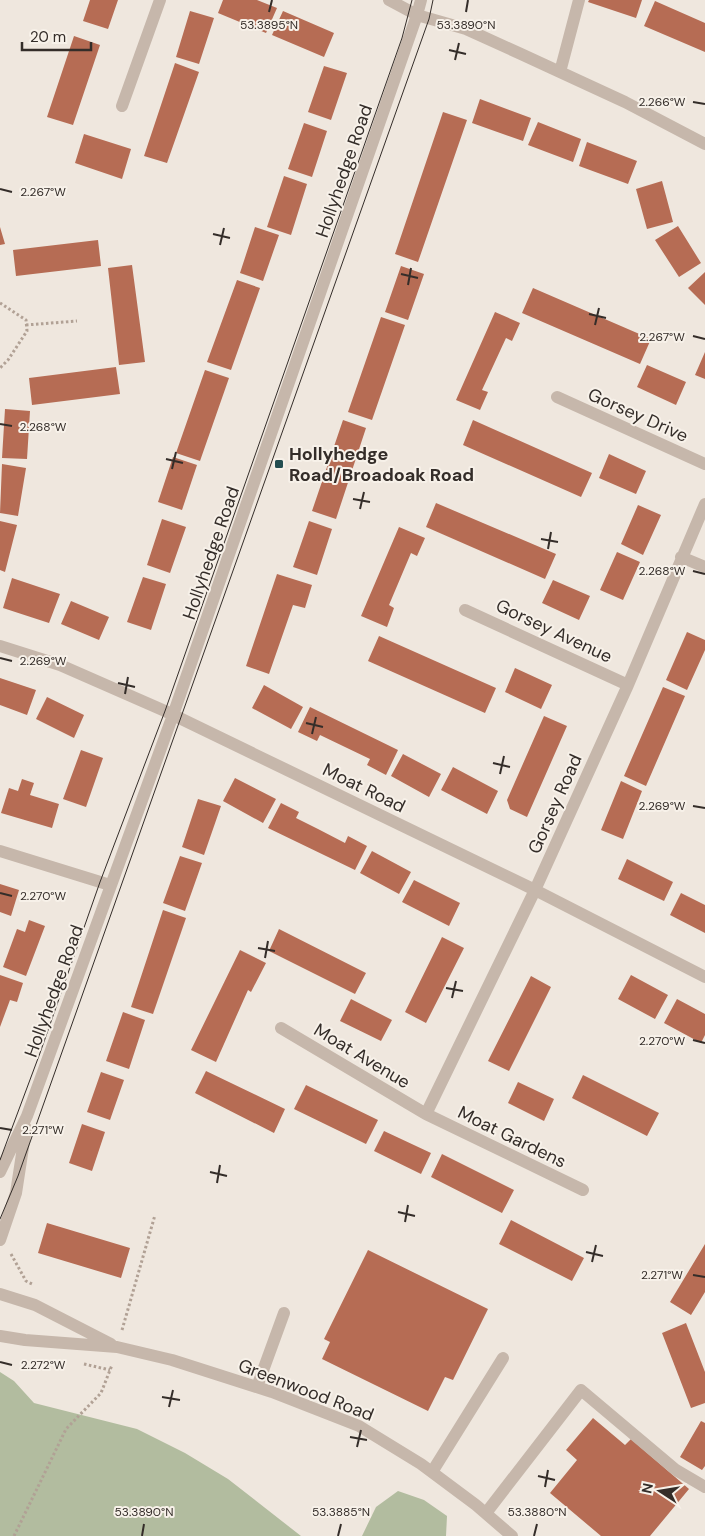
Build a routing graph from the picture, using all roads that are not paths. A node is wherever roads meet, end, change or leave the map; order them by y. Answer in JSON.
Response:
{"nodes":[{"id":1,"x":160,"y":0,"type":"edge"},
{"id":2,"x":390,"y":0,"type":"edge"},
{"id":3,"x":421,"y":0,"type":"edge"},
{"id":4,"x":579,"y":0,"type":"edge"},
{"id":5,"x":417,"y":15,"type":"junction"},
{"id":6,"x":560,"y":72,"type":"junction"},
{"id":7,"x":122,"y":106,"type":"dead end"},
{"id":8,"x":705,"y":144,"type":"edge"},
{"id":9,"x":557,"y":397,"type":"dead end"},
{"id":10,"x":705,"y":464,"type":"edge"},
{"id":11,"x":705,"y":504,"type":"edge"},
{"id":12,"x":681,"y":557,"type":"junction"},
{"id":13,"x":705,"y":567,"type":"edge"},
{"id":14,"x":465,"y":610,"type":"dead end"},
{"id":15,"x":0,"y":646,"type":"edge"},
{"id":16,"x":628,"y":685,"type":"junction"},
{"id":17,"x":173,"y":715,"type":"junction"},
{"id":18,"x":0,"y":851,"type":"edge"},
{"id":19,"x":110,"y":885,"type":"junction"},
{"id":20,"x":535,"y":890,"type":"junction"},
{"id":21,"x":705,"y":977,"type":"edge"},
{"id":22,"x":281,"y":1028,"type":"dead end"},
{"id":23,"x":426,"y":1114,"type":"junction"},
{"id":24,"x":27,"y":1116,"type":"junction"},
{"id":25,"x":0,"y":1172,"type":"edge"},
{"id":26,"x":583,"y":1190,"type":"dead end"},
{"id":27,"x":0,"y":1240,"type":"edge"},
{"id":28,"x":0,"y":1294,"type":"edge"},
{"id":29,"x":284,"y":1313,"type":"dead end"},
{"id":30,"x":0,"y":1336,"type":"edge"},
{"id":31,"x":118,"y":1348,"type":"junction"},
{"id":32,"x":503,"y":1358,"type":"dead end"},
{"id":33,"x":257,"y":1387,"type":"junction"},
{"id":34,"x":432,"y":1472,"type":"junction"},
{"id":35,"x":705,"y":1487,"type":"edge"},
{"id":36,"x":486,"y":1513,"type":"junction"},
{"id":37,"x":512,"y":1536,"type":"edge"}],
"edges":[{"from":1,"to":7,"type":"street"},
{"from":2,"to":5,"type":"street"},
{"from":3,"to":5,"type":"street","name":"Hollyhedge Road"},
{"from":4,"to":6,"type":"street"},
{"from":5,"to":6,"type":"street"},
{"from":5,"to":17,"type":"street","name":"Hollyhedge Road"},
{"from":6,"to":8,"type":"street"},
{"from":9,"to":10,"type":"street","name":"Gorsey Drive"},
{"from":11,"to":12,"type":"street","name":"Gorsey Road"},
{"from":12,"to":13,"type":"street"},
{"from":12,"to":16,"type":"street","name":"Gorsey Road"},
{"from":14,"to":16,"type":"street","name":"Gorsey Avenue"},
{"from":15,"to":17,"type":"street","name":"Moat Road"},
{"from":16,"to":20,"type":"street","name":"Gorsey Road"},
{"from":17,"to":19,"type":"street","name":"Hollyhedge Road"},
{"from":17,"to":20,"type":"street","name":"Moat Road"},
{"from":18,"to":19,"type":"street"},
{"from":19,"to":24,"type":"street","name":"Hollyhedge Road"},
{"from":20,"to":21,"type":"street","name":"Moat Road"},
{"from":20,"to":23,"type":"street","name":"Gorsey Road"},
{"from":22,"to":23,"type":"street","name":"Moat Avenue"},
{"from":23,"to":26,"type":"street","name":"Moat Gardens"},
{"from":24,"to":25,"type":"street","name":"Hollyhedge Road"},
{"from":24,"to":27,"type":"street","name":"Hollyhedge Road"},
{"from":28,"to":31,"type":"street","name":"Greenwood Road"},
{"from":29,"to":33,"type":"street"},
{"from":30,"to":31,"type":"street","name":"Greenwood Road"},
{"from":31,"to":33,"type":"street","name":"Greenwood Road"},
{"from":32,"to":34,"type":"street"},
{"from":33,"to":34,"type":"street","name":"Greenwood Road"},
{"from":34,"to":36,"type":"street","name":"Greenwood Road"},
{"from":35,"to":36,"type":"street"},
{"from":36,"to":37,"type":"street","name":"Greenwood Road"}]}
